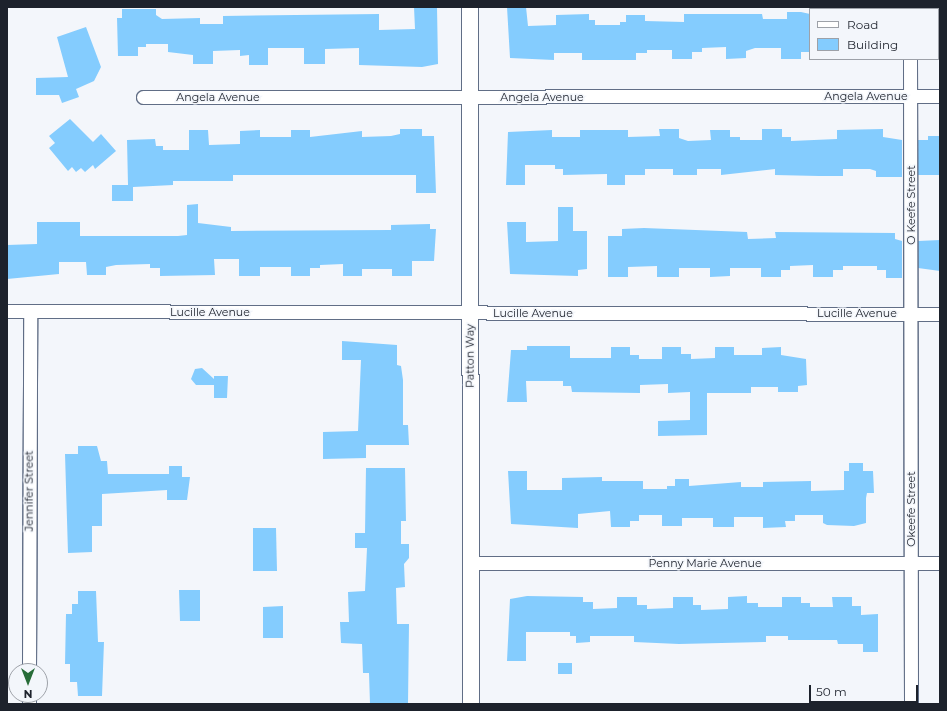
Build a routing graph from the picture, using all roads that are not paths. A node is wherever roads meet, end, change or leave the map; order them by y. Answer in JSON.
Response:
{"nodes":[{"id":1,"x":470,"y":7,"type":"edge"},
{"id":2,"x":910,"y":60,"type":"edge"},
{"id":3,"x":910,"y":96,"type":"junction"},
{"id":4,"x":940,"y":96,"type":"edge"},
{"id":5,"x":143,"y":97,"type":"dead end"},
{"id":6,"x":470,"y":97,"type":"junction"},
{"id":7,"x":7,"y":311,"type":"edge"},
{"id":8,"x":30,"y":311,"type":"junction"},
{"id":9,"x":470,"y":312,"type":"junction"},
{"id":10,"x":911,"y":314,"type":"junction"},
{"id":11,"x":940,"y":314,"type":"edge"},
{"id":12,"x":471,"y":563,"type":"junction"},
{"id":13,"x":911,"y":563,"type":"junction"},
{"id":14,"x":940,"y":563,"type":"edge"},
{"id":15,"x":29,"y":663,"type":"edge"},
{"id":16,"x":471,"y":704,"type":"edge"},
{"id":17,"x":911,"y":704,"type":"edge"}],
"edges":[{"from":1,"to":6,"type":"street","name":"Patton Way"},
{"from":2,"to":3,"type":"street"},
{"from":3,"to":4,"type":"street","name":"Angela Avenue"},
{"from":3,"to":6,"type":"street","name":"Angela Avenue"},
{"from":3,"to":10,"type":"street","name":"O Keefe Street"},
{"from":5,"to":6,"type":"street","name":"Angela Avenue"},
{"from":6,"to":9,"type":"street","name":"Patton Way"},
{"from":7,"to":8,"type":"street","name":"Lucille Avenue"},
{"from":8,"to":9,"type":"street","name":"Lucille Avenue"},
{"from":8,"to":15,"type":"street","name":"Jennifer Street"},
{"from":9,"to":10,"type":"street","name":"Lucille Avenue"},
{"from":9,"to":12,"type":"street","name":"Patton Way"},
{"from":10,"to":11,"type":"street","name":"Lucille Avenue"},
{"from":10,"to":13,"type":"street","name":"Okeefe Street"},
{"from":12,"to":13,"type":"street","name":"Penny Marie Avenue"},
{"from":12,"to":16,"type":"street","name":"Patton Way"},
{"from":13,"to":14,"type":"street","name":"Penny Marie Avenue"},
{"from":13,"to":17,"type":"street","name":"Okeefe Street"}]}
